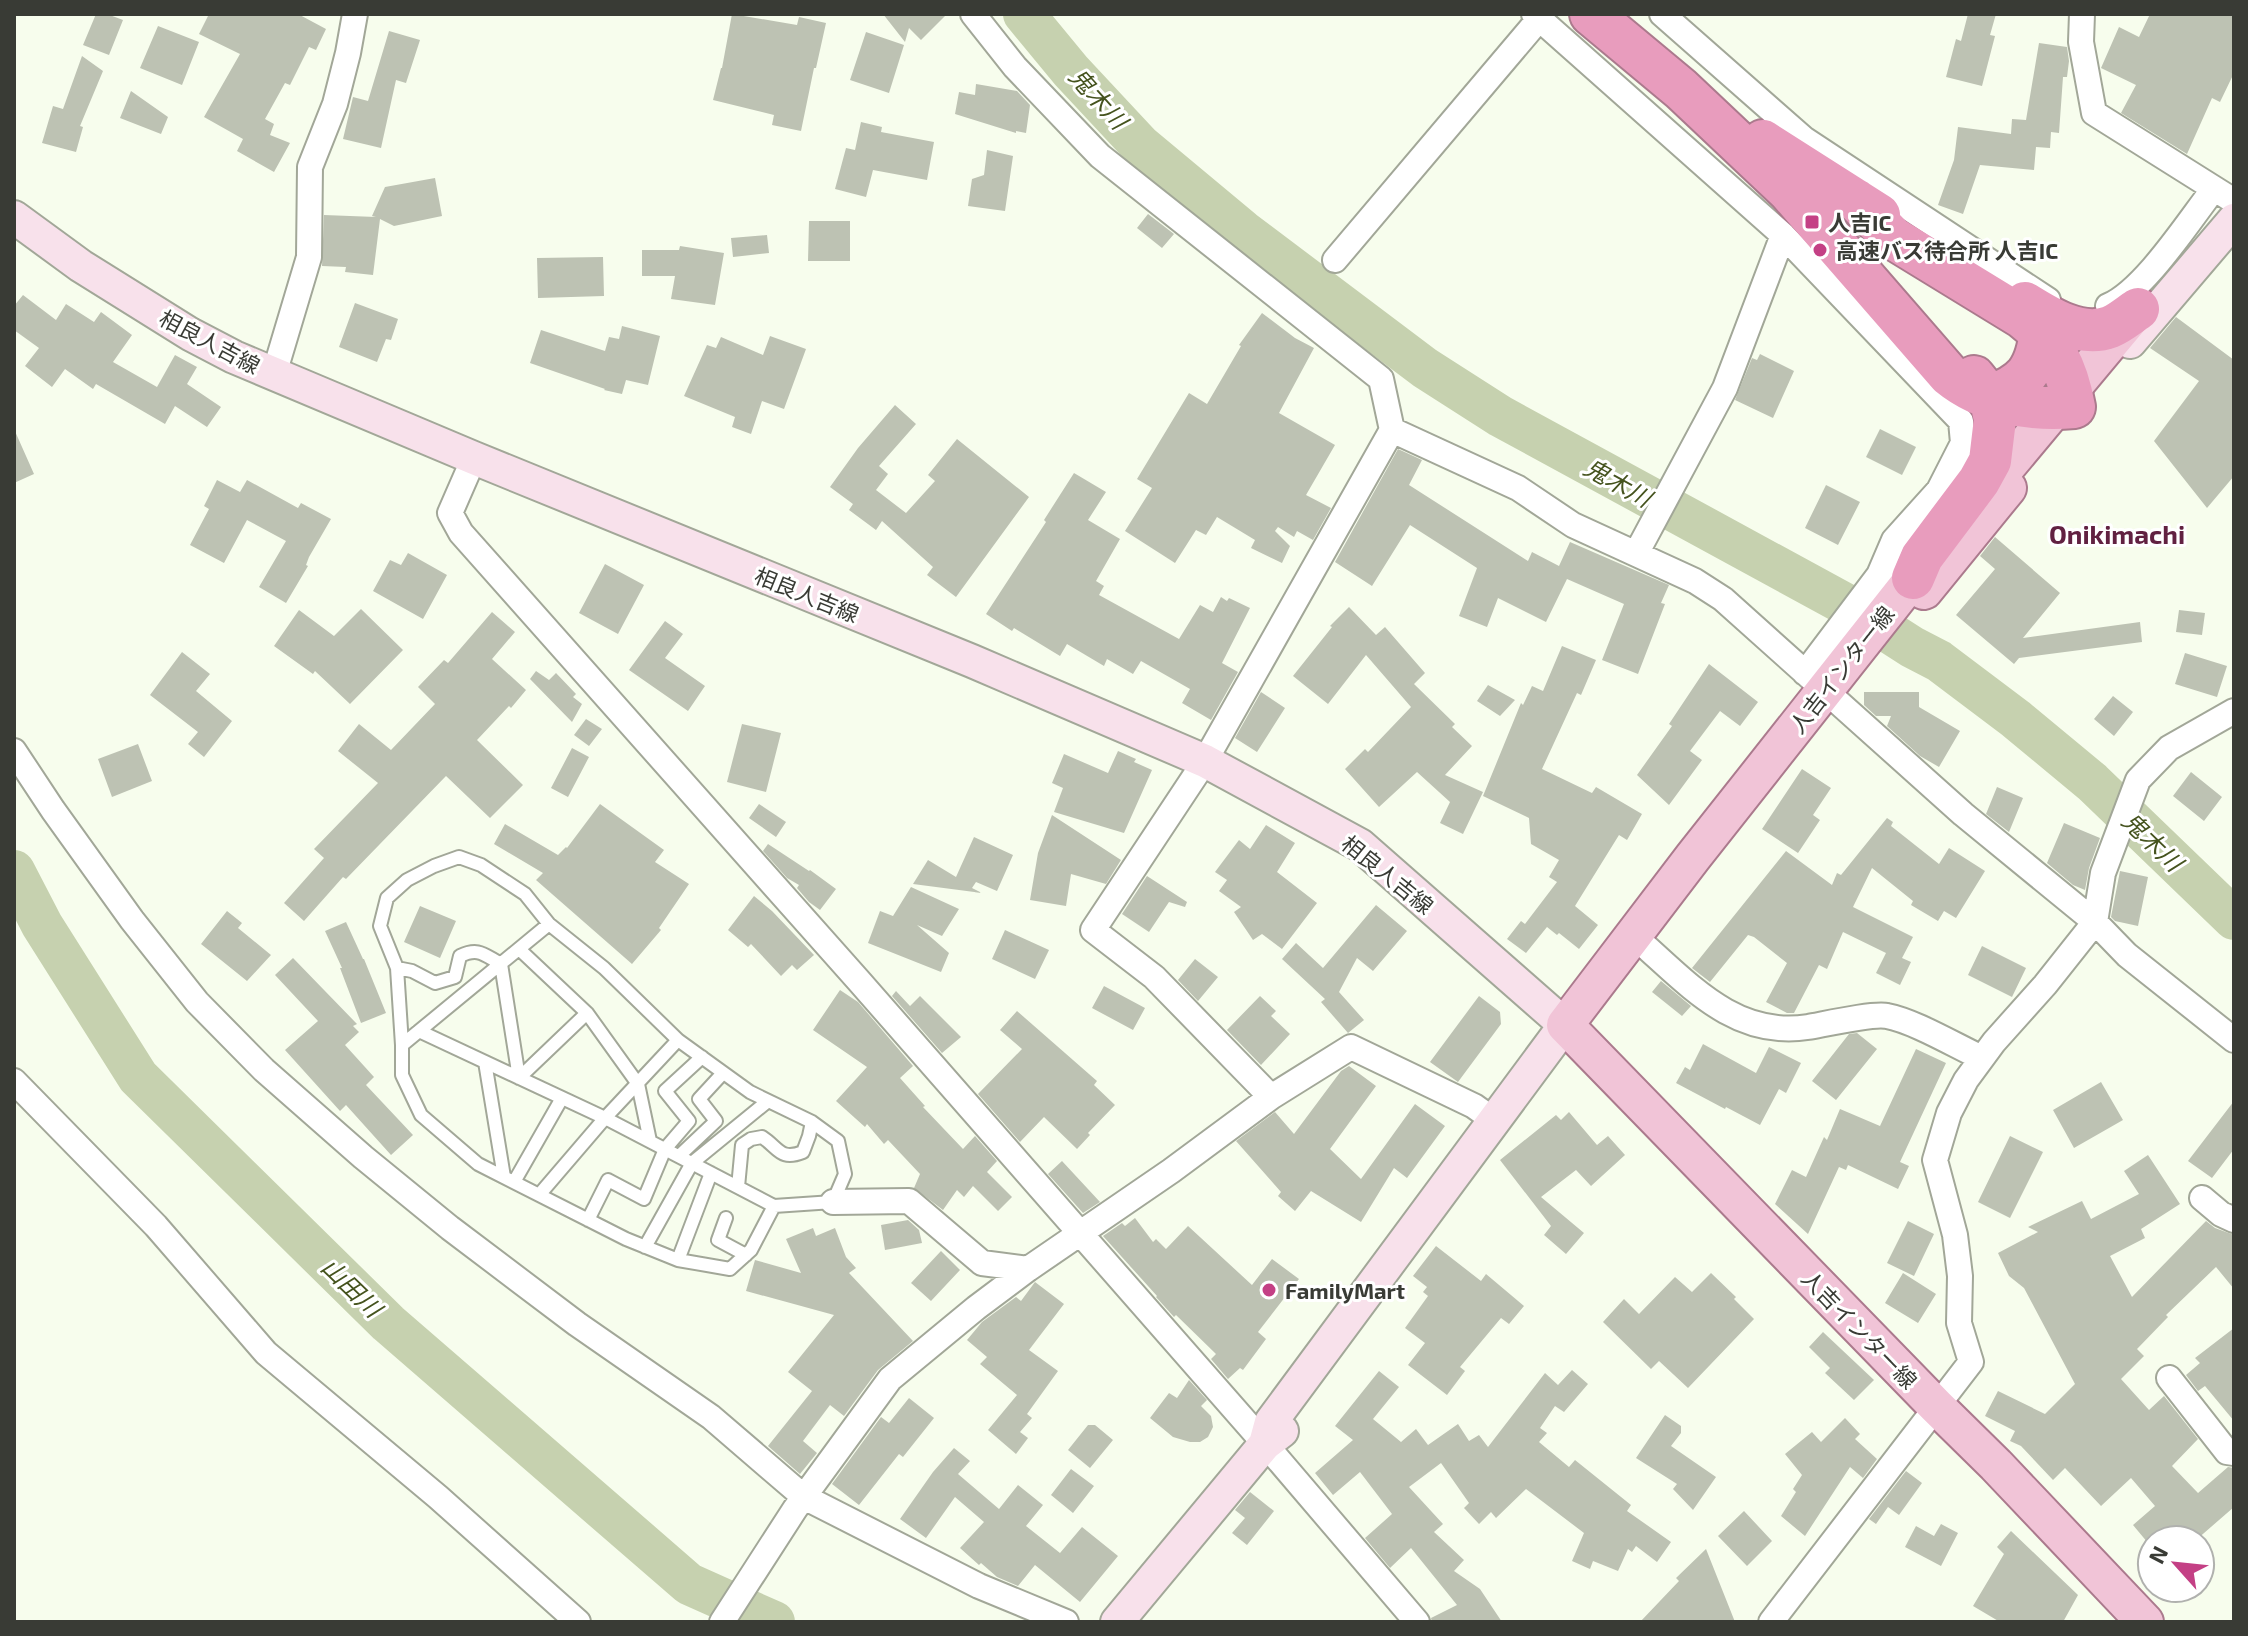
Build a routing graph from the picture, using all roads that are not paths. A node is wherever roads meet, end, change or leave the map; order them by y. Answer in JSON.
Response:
{"nodes":[{"id":1,"x":355,"y":14,"type":"edge"},
{"id":2,"x":973,"y":14,"type":"edge"},
{"id":3,"x":1591,"y":14,"type":"edge"},
{"id":4,"x":1662,"y":14,"type":"edge"},
{"id":5,"x":2082,"y":14,"type":"edge"},
{"id":6,"x":1537,"y":16,"type":"edge"},
{"id":7,"x":1681,"y":89,"type":"junction"},
{"id":8,"x":1856,"y":200,"type":"junction"},
{"id":9,"x":2229,"y":200,"type":"edge"},
{"id":10,"x":14,"y":217,"type":"edge"},
{"id":11,"x":1783,"y":235,"type":"junction"},
{"id":12,"x":1335,"y":260,"type":"dead end"},
{"id":13,"x":2138,"y":309,"type":"junction"},
{"id":14,"x":2041,"y":332,"type":"junction"},
{"id":15,"x":274,"y":374,"type":"junction"},
{"id":16,"x":1990,"y":397,"type":"junction"},
{"id":17,"x":2067,"y":402,"type":"junction"},
{"id":18,"x":1392,"y":430,"type":"junction"},
{"id":19,"x":474,"y":458,"type":"junction"},
{"id":20,"x":1637,"y":552,"type":"junction"},
{"id":21,"x":1905,"y":590,"type":"junction"},
{"id":22,"x":1823,"y":688,"type":"junction"},
{"id":23,"x":2234,"y":711,"type":"edge"},
{"id":24,"x":14,"y":751,"type":"edge"},
{"id":25,"x":1205,"y":761,"type":"junction"},
{"id":26,"x":2095,"y":922,"type":"junction"},
{"id":27,"x":549,"y":924,"type":"junction"},
{"id":28,"x":1645,"y":946,"type":"junction"},
{"id":29,"x":519,"y":949,"type":"junction"},
{"id":30,"x":501,"y":964,"type":"junction"},
{"id":31,"x":397,"y":968,"type":"junction"},
{"id":32,"x":587,"y":1013,"type":"junction"},
{"id":33,"x":419,"y":1031,"type":"junction"},
{"id":34,"x":1570,"y":1031,"type":"junction"},
{"id":35,"x":678,"y":1040,"type":"junction"},
{"id":36,"x":2234,"y":1040,"type":"edge"},
{"id":37,"x":402,"y":1045,"type":"junction"},
{"id":38,"x":702,"y":1057,"type":"junction"},
{"id":39,"x":1982,"y":1058,"type":"junction"},
{"id":40,"x":485,"y":1062,"type":"junction"},
{"id":41,"x":723,"y":1073,"type":"junction"},
{"id":42,"x":519,"y":1078,"type":"junction"},
{"id":43,"x":14,"y":1081,"type":"edge"},
{"id":44,"x":638,"y":1084,"type":"junction"},
{"id":45,"x":1271,"y":1097,"type":"junction"},
{"id":46,"x":562,"y":1098,"type":"junction"},
{"id":47,"x":768,"y":1101,"type":"junction"},
{"id":48,"x":605,"y":1118,"type":"junction"},
{"id":49,"x":1495,"y":1121,"type":"junction"},
{"id":50,"x":812,"y":1122,"type":"junction"},
{"id":51,"x":650,"y":1141,"type":"junction"},
{"id":52,"x":665,"y":1149,"type":"junction"},
{"id":53,"x":679,"y":1156,"type":"junction"},
{"id":54,"x":692,"y":1163,"type":"junction"},
{"id":55,"x":711,"y":1173,"type":"junction"},
{"id":56,"x":509,"y":1180,"type":"junction"},
{"id":57,"x":738,"y":1187,"type":"junction"},
{"id":58,"x":539,"y":1195,"type":"junction"},
{"id":59,"x":2202,"y":1198,"type":"dead end"},
{"id":60,"x":833,"y":1202,"type":"junction"},
{"id":61,"x":774,"y":1206,"type":"junction"},
{"id":62,"x":726,"y":1218,"type":"dead end"},
{"id":63,"x":588,"y":1220,"type":"junction"},
{"id":64,"x":2234,"y":1220,"type":"edge"},
{"id":65,"x":1080,"y":1234,"type":"junction"},
{"id":66,"x":645,"y":1247,"type":"junction"},
{"id":67,"x":746,"y":1255,"type":"junction"},
{"id":68,"x":678,"y":1260,"type":"junction"},
{"id":69,"x":1028,"y":1269,"type":"junction"},
{"id":70,"x":2169,"y":1378,"type":"dead end"},
{"id":71,"x":1936,"y":1406,"type":"junction"},
{"id":72,"x":1265,"y":1444,"type":"junction"},
{"id":73,"x":2234,"y":1453,"type":"edge"},
{"id":74,"x":799,"y":1503,"type":"junction"},
{"id":75,"x":578,"y":1622,"type":"edge"},
{"id":76,"x":722,"y":1622,"type":"edge"},
{"id":77,"x":1066,"y":1622,"type":"edge"},
{"id":78,"x":1117,"y":1622,"type":"edge"},
{"id":79,"x":1417,"y":1622,"type":"edge"},
{"id":80,"x":1771,"y":1622,"type":"edge"},
{"id":81,"x":2145,"y":1622,"type":"edge"}],
"edges":[{"from":1,"to":15,"type":"street"},
{"from":2,"to":18,"type":"street"},
{"from":3,"to":7,"type":"highway"},
{"from":4,"to":9,"type":"street"},
{"from":5,"to":9,"type":"street"},
{"from":6,"to":11,"type":"street"},
{"from":6,"to":12,"type":"street"},
{"from":7,"to":8,"type":"highway"},
{"from":7,"to":16,"type":"highway"},
{"from":8,"to":13,"type":"highway"},
{"from":8,"to":14,"type":"highway"},
{"from":9,"to":13,"type":"main road"},
{"from":9,"to":17,"type":"main road"},
{"from":10,"to":15,"type":"main road","name":"相良人吉線"},
{"from":11,"to":20,"type":"street"},
{"from":11,"to":21,"type":"street"},
{"from":13,"to":17,"type":"main road","name":"人吉インター線"},
{"from":14,"to":16,"type":"highway"},
{"from":14,"to":17,"type":"highway"},
{"from":15,"to":19,"type":"main road","name":"相良人吉線"},
{"from":16,"to":17,"type":"highway"},
{"from":16,"to":21,"type":"highway"},
{"from":17,"to":21,"type":"main road","name":"人吉インター線"},
{"from":18,"to":20,"type":"street"},
{"from":18,"to":25,"type":"street"},
{"from":19,"to":25,"type":"main road","name":"相良人吉線"},
{"from":19,"to":65,"type":"street"},
{"from":20,"to":22,"type":"street"},
{"from":21,"to":22,"type":"main road","name":"人吉インター線"},
{"from":22,"to":26,"type":"street"},
{"from":22,"to":28,"type":"main road","name":"人吉インター線"},
{"from":22,"to":34,"type":"main road","name":"人吉インター線"},
{"from":23,"to":26,"type":"street"},
{"from":24,"to":74,"type":"street"},
{"from":25,"to":34,"type":"main road","name":"相良人吉線"},
{"from":25,"to":45,"type":"street"},
{"from":26,"to":36,"type":"street"},
{"from":26,"to":39,"type":"street"},
{"from":27,"to":29,"type":"lane"},
{"from":27,"to":31,"type":"lane"},
{"from":27,"to":35,"type":"lane"},
{"from":28,"to":34,"type":"main road","name":"人吉インター線"},
{"from":28,"to":39,"type":"street"},
{"from":29,"to":30,"type":"lane"},
{"from":29,"to":32,"type":"lane"},
{"from":30,"to":31,"type":"lane"},
{"from":30,"to":33,"type":"lane"},
{"from":30,"to":42,"type":"lane"},
{"from":31,"to":37,"type":"lane"},
{"from":32,"to":42,"type":"lane"},
{"from":32,"to":44,"type":"lane"},
{"from":33,"to":37,"type":"lane"},
{"from":33,"to":40,"type":"lane"},
{"from":34,"to":49,"type":"main road"},
{"from":34,"to":71,"type":"main road","name":"人吉インター線"},
{"from":34,"to":72,"type":"main road"},
{"from":35,"to":38,"type":"lane"},
{"from":35,"to":44,"type":"lane"},
{"from":37,"to":56,"type":"lane"},
{"from":38,"to":41,"type":"lane"},
{"from":38,"to":52,"type":"lane"},
{"from":39,"to":71,"type":"street"},
{"from":40,"to":42,"type":"lane"},
{"from":40,"to":56,"type":"lane"},
{"from":41,"to":47,"type":"lane"},
{"from":41,"to":53,"type":"lane"},
{"from":42,"to":46,"type":"lane"},
{"from":43,"to":75,"type":"street"},
{"from":44,"to":48,"type":"lane"},
{"from":44,"to":51,"type":"lane"},
{"from":45,"to":49,"type":"street"},
{"from":45,"to":65,"type":"street"},
{"from":46,"to":48,"type":"lane"},
{"from":46,"to":56,"type":"lane"},
{"from":47,"to":50,"type":"lane"},
{"from":47,"to":54,"type":"lane"},
{"from":48,"to":51,"type":"lane"},
{"from":48,"to":58,"type":"lane"},
{"from":49,"to":72,"type":"main road"},
{"from":50,"to":57,"type":"lane"},
{"from":50,"to":60,"type":"lane"},
{"from":51,"to":52,"type":"lane"},
{"from":52,"to":53,"type":"lane"},
{"from":52,"to":63,"type":"lane"},
{"from":53,"to":54,"type":"lane"},
{"from":54,"to":55,"type":"lane"},
{"from":54,"to":66,"type":"lane"},
{"from":55,"to":57,"type":"lane"},
{"from":55,"to":68,"type":"lane"},
{"from":56,"to":58,"type":"lane"},
{"from":57,"to":61,"type":"lane"},
{"from":58,"to":63,"type":"lane"},
{"from":59,"to":64,"type":"street"},
{"from":60,"to":61,"type":"lane"},
{"from":60,"to":69,"type":"street"},
{"from":61,"to":67,"type":"lane"},
{"from":62,"to":67,"type":"lane"},
{"from":63,"to":66,"type":"lane"},
{"from":65,"to":69,"type":"street"},
{"from":65,"to":72,"type":"street"},
{"from":66,"to":68,"type":"lane"},
{"from":67,"to":68,"type":"lane"},
{"from":69,"to":74,"type":"street"},
{"from":70,"to":73,"type":"street"},
{"from":71,"to":80,"type":"street"},
{"from":71,"to":81,"type":"main road","name":"人吉インター線"},
{"from":72,"to":78,"type":"main road"},
{"from":72,"to":79,"type":"street"},
{"from":74,"to":76,"type":"street"},
{"from":74,"to":77,"type":"street"}]}
